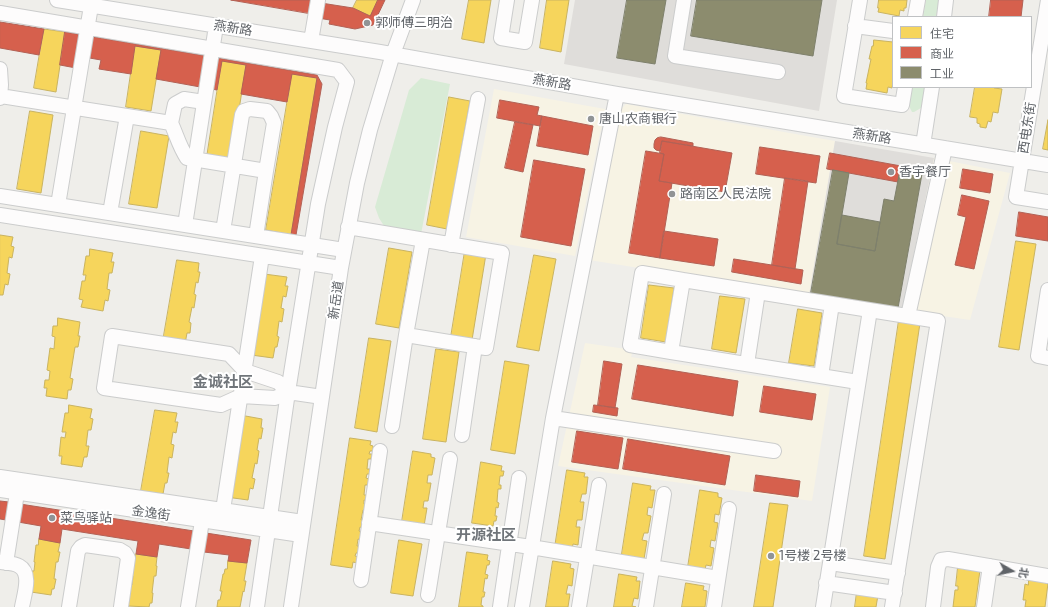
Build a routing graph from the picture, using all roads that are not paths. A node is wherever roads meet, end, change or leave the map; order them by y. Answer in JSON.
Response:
{"nodes":[{"id":1,"x":57,"y":0,"type":"edge"},
{"id":2,"x":318,"y":0,"type":"edge"},
{"id":3,"x":413,"y":0,"type":"edge"},
{"id":4,"x":507,"y":0,"type":"edge"},
{"id":5,"x":532,"y":0,"type":"edge"},
{"id":6,"x":684,"y":0,"type":"edge"},
{"id":7,"x":860,"y":0,"type":"edge"},
{"id":8,"x":918,"y":0,"type":"edge"},
{"id":9,"x":946,"y":0,"type":"edge"},
{"id":10,"x":1048,"y":0,"type":"edge"},
{"id":11,"x":91,"y":6,"type":"junction"},
{"id":12,"x":0,"y":13,"type":"edge"},
{"id":13,"x":915,"y":16,"type":"edge"},
{"id":14,"x":944,"y":16,"type":"edge"},
{"id":15,"x":216,"y":26,"type":"junction"},
{"id":16,"x":855,"y":26,"type":"junction"},
{"id":17,"x":87,"y":28,"type":"junction"},
{"id":18,"x":892,"y":32,"type":"edge"},
{"id":19,"x":310,"y":41,"type":"junction"},
{"id":20,"x":212,"y":49,"type":"junction"},
{"id":21,"x":393,"y":54,"type":"junction"},
{"id":22,"x":0,"y":69,"type":"edge"},
{"id":23,"x":778,"y":72,"type":"dead end"},
{"id":24,"x":904,"y":88,"type":"edge"},
{"id":25,"x":932,"y":88,"type":"edge"},
{"id":26,"x":617,"y":94,"type":"junction"},
{"id":27,"x":0,"y":97,"type":"edge"},
{"id":28,"x":478,"y":99,"type":"dead end"},
{"id":29,"x":204,"y":102,"type":"junction"},
{"id":30,"x":74,"y":107,"type":"junction"},
{"id":31,"x":127,"y":116,"type":"junction"},
{"id":32,"x":171,"y":123,"type":"junction"},
{"id":33,"x":923,"y":144,"type":"junction"},
{"id":34,"x":945,"y":148,"type":"junction"},
{"id":35,"x":195,"y":159,"type":"junction"},
{"id":36,"x":1022,"y":160,"type":"junction"},
{"id":37,"x":234,"y":165,"type":"junction"},
{"id":38,"x":1048,"y":165,"type":"edge"},
{"id":39,"x":266,"y":171,"type":"junction"},
{"id":40,"x":0,"y":196,"type":"edge"},
{"id":41,"x":1048,"y":202,"type":"edge"},
{"id":42,"x":58,"y":205,"type":"junction"},
{"id":43,"x":110,"y":213,"type":"junction"},
{"id":44,"x":0,"y":215,"type":"edge"},
{"id":45,"x":185,"y":225,"type":"junction"},
{"id":46,"x":348,"y":227,"type":"junction"},
{"id":47,"x":223,"y":231,"type":"junction"},
{"id":48,"x":256,"y":236,"type":"junction"},
{"id":49,"x":423,"y":240,"type":"junction"},
{"id":50,"x":451,"y":244,"type":"junction"},
{"id":51,"x":311,"y":245,"type":"junction"},
{"id":52,"x":344,"y":250,"type":"junction"},
{"id":53,"x":262,"y":256,"type":"junction"},
{"id":54,"x":309,"y":263,"type":"junction"},
{"id":55,"x":341,"y":268,"type":"junction"},
{"id":56,"x":683,"y":280,"type":"junction"},
{"id":57,"x":1048,"y":290,"type":"edge"},
{"id":58,"x":758,"y":292,"type":"junction"},
{"id":59,"x":832,"y":304,"type":"junction"},
{"id":60,"x":870,"y":310,"type":"junction"},
{"id":61,"x":908,"y":316,"type":"junction"},
{"id":62,"x":406,"y":335,"type":"junction"},
{"id":63,"x":475,"y":346,"type":"junction"},
{"id":64,"x":671,"y":352,"type":"junction"},
{"id":65,"x":1048,"y":358,"type":"edge"},
{"id":66,"x":747,"y":364,"type":"junction"},
{"id":67,"x":245,"y":371,"type":"junction"},
{"id":68,"x":821,"y":376,"type":"junction"},
{"id":69,"x":858,"y":382,"type":"junction"},
{"id":70,"x":288,"y":392,"type":"junction"},
{"id":71,"x":241,"y":396,"type":"junction"},
{"id":72,"x":322,"y":397,"type":"junction"},
{"id":73,"x":553,"y":418,"type":"junction"},
{"id":74,"x":392,"y":426,"type":"dead end"},
{"id":75,"x":462,"y":435,"type":"dead end"},
{"id":76,"x":380,"y":451,"type":"dead end"},
{"id":77,"x":774,"y":451,"type":"dead end"},
{"id":78,"x":450,"y":459,"type":"dead end"},
{"id":79,"x":0,"y":477,"type":"edge"},
{"id":80,"x":519,"y":478,"type":"dead end"},
{"id":81,"x":599,"y":485,"type":"dead end"},
{"id":82,"x":0,"y":490,"type":"edge"},
{"id":83,"x":17,"y":493,"type":"junction"},
{"id":84,"x":664,"y":494,"type":"dead end"},
{"id":85,"x":728,"y":509,"type":"dead end"},
{"id":86,"x":223,"y":510,"type":"junction"},
{"id":87,"x":202,"y":521,"type":"junction"},
{"id":88,"x":369,"y":523,"type":"junction"},
{"id":89,"x":268,"y":524,"type":"junction"},
{"id":90,"x":302,"y":529,"type":"junction"},
{"id":91,"x":438,"y":533,"type":"junction"},
{"id":92,"x":509,"y":544,"type":"junction"},
{"id":93,"x":531,"y":547,"type":"junction"},
{"id":94,"x":588,"y":556,"type":"junction"},
{"id":95,"x":3,"y":562,"type":"edge"},
{"id":96,"x":830,"y":563,"type":"junction"},
{"id":97,"x":990,"y":566,"type":"junction"},
{"id":98,"x":653,"y":567,"type":"junction"},
{"id":99,"x":898,"y":573,"type":"junction"},
{"id":100,"x":1048,"y":576,"type":"edge"},
{"id":101,"x":718,"y":578,"type":"junction"},
{"id":102,"x":361,"y":580,"type":"dead end"},
{"id":103,"x":826,"y":583,"type":"junction"},
{"id":104,"x":428,"y":595,"type":"dead end"},
{"id":105,"x":894,"y":600,"type":"edge"},
{"id":106,"x":22,"y":607,"type":"edge"},
{"id":107,"x":69,"y":607,"type":"edge"},
{"id":108,"x":121,"y":607,"type":"edge"},
{"id":109,"x":188,"y":607,"type":"edge"},
{"id":110,"x":256,"y":607,"type":"edge"},
{"id":111,"x":291,"y":607,"type":"edge"},
{"id":112,"x":500,"y":607,"type":"edge"},
{"id":113,"x":522,"y":607,"type":"edge"},
{"id":114,"x":579,"y":607,"type":"edge"},
{"id":115,"x":646,"y":607,"type":"edge"},
{"id":116,"x":714,"y":607,"type":"edge"},
{"id":117,"x":823,"y":607,"type":"edge"},
{"id":118,"x":932,"y":607,"type":"edge"},
{"id":119,"x":984,"y":607,"type":"edge"}],
"edges":[{"from":1,"to":11,"type":"street","name":"燕新路"},
{"from":2,"to":19,"type":"street"},
{"from":3,"to":21,"type":"street","name":"新岳道"},
{"from":4,"to":5,"type":"street"},
{"from":6,"to":23,"type":"street"},
{"from":7,"to":16,"type":"street"},
{"from":8,"to":13,"type":"street"},
{"from":9,"to":14,"type":"street"},
{"from":10,"to":36,"type":"street","name":"西电东街"},
{"from":11,"to":15,"type":"street","name":"燕新路"},
{"from":11,"to":17,"type":"street"},
{"from":12,"to":17,"type":"street"},
{"from":15,"to":19,"type":"street","name":"燕新路"},
{"from":15,"to":20,"type":"street"},
{"from":16,"to":18,"type":"street"},
{"from":16,"to":24,"type":"street"},
{"from":17,"to":20,"type":"street"},
{"from":17,"to":30,"type":"street"},
{"from":19,"to":21,"type":"street","name":"燕新路"},
{"from":20,"to":29,"type":"street"},
{"from":20,"to":51,"type":"street"},
{"from":21,"to":26,"type":"street","name":"燕新路"},
{"from":21,"to":46,"type":"street","name":"新岳道"},
{"from":22,"to":27,"type":"street"},
{"from":25,"to":33,"type":"street"},
{"from":26,"to":33,"type":"street","name":"燕新路"},
{"from":26,"to":73,"type":"street"},
{"from":27,"to":30,"type":"street"},
{"from":28,"to":50,"type":"street"},
{"from":29,"to":32,"type":"street"},
{"from":29,"to":35,"type":"street"},
{"from":30,"to":31,"type":"street"},
{"from":30,"to":42,"type":"street"},
{"from":31,"to":32,"type":"street"},
{"from":31,"to":43,"type":"street"},
{"from":32,"to":35,"type":"street"},
{"from":33,"to":34,"type":"street","name":"燕新路"},
{"from":34,"to":36,"type":"street","name":"燕新路"},
{"from":34,"to":61,"type":"street"},
{"from":35,"to":37,"type":"street"},
{"from":35,"to":45,"type":"street"},
{"from":36,"to":38,"type":"street","name":"燕新路"},
{"from":36,"to":41,"type":"street","name":"西电东街"},
{"from":37,"to":39,"type":"street"},
{"from":37,"to":39,"type":"street"},
{"from":37,"to":47,"type":"street"},
{"from":39,"to":48,"type":"street"},
{"from":40,"to":42,"type":"street"},
{"from":42,"to":43,"type":"street"},
{"from":43,"to":45,"type":"street"},
{"from":44,"to":53,"type":"street"},
{"from":45,"to":47,"type":"street"},
{"from":46,"to":49,"type":"street"},
{"from":46,"to":52,"type":"street","name":"新岳道"},
{"from":47,"to":48,"type":"street"},
{"from":48,"to":51,"type":"street"},
{"from":49,"to":50,"type":"street"},
{"from":49,"to":62,"type":"street"},
{"from":50,"to":63,"type":"street"},
{"from":51,"to":52,"type":"street"},
{"from":51,"to":54,"type":"street"},
{"from":52,"to":55,"type":"street","name":"新岳道"},
{"from":53,"to":54,"type":"street"},
{"from":53,"to":67,"type":"street"},
{"from":54,"to":55,"type":"street"},
{"from":54,"to":70,"type":"street"},
{"from":55,"to":72,"type":"street","name":"新岳道"},
{"from":56,"to":58,"type":"street"},
{"from":56,"to":64,"type":"street"},
{"from":56,"to":64,"type":"street"},
{"from":57,"to":65,"type":"street"},
{"from":58,"to":59,"type":"street"},
{"from":58,"to":66,"type":"street"},
{"from":59,"to":60,"type":"street"},
{"from":59,"to":68,"type":"street"},
{"from":60,"to":61,"type":"street"},
{"from":60,"to":69,"type":"street"},
{"from":61,"to":99,"type":"street"},
{"from":62,"to":63,"type":"street"},
{"from":62,"to":74,"type":"street"},
{"from":63,"to":75,"type":"street"},
{"from":64,"to":66,"type":"street"},
{"from":66,"to":68,"type":"street"},
{"from":67,"to":70,"type":"street"},
{"from":67,"to":71,"type":"street"},
{"from":67,"to":71,"type":"street"},
{"from":68,"to":69,"type":"street"},
{"from":69,"to":96,"type":"street"},
{"from":70,"to":71,"type":"street"},
{"from":70,"to":72,"type":"street"},
{"from":70,"to":89,"type":"street"},
{"from":71,"to":86,"type":"street"},
{"from":72,"to":90,"type":"street","name":"新岳道"},
{"from":73,"to":77,"type":"street"},
{"from":73,"to":93,"type":"street"},
{"from":76,"to":88,"type":"street"},
{"from":78,"to":91,"type":"street"},
{"from":79,"to":86,"type":"street"},
{"from":80,"to":92,"type":"street"},
{"from":81,"to":94,"type":"street"},
{"from":82,"to":83,"type":"street","name":"金逸街"},
{"from":83,"to":87,"type":"street","name":"金逸街"},
{"from":83,"to":95,"type":"street"},
{"from":84,"to":98,"type":"street"},
{"from":85,"to":101,"type":"street"},
{"from":86,"to":89,"type":"street"},
{"from":87,"to":89,"type":"street","name":"金逸街"},
{"from":87,"to":109,"type":"street"},
{"from":88,"to":91,"type":"street"},
{"from":88,"to":102,"type":"street"},
{"from":89,"to":90,"type":"street","name":"金逸街"},
{"from":89,"to":110,"type":"street"},
{"from":90,"to":111,"type":"street","name":"新岳道"},
{"from":91,"to":92,"type":"street"},
{"from":91,"to":104,"type":"street"},
{"from":92,"to":93,"type":"street"},
{"from":92,"to":112,"type":"street"},
{"from":93,"to":94,"type":"street"},
{"from":93,"to":113,"type":"street"},
{"from":94,"to":98,"type":"street"},
{"from":94,"to":114,"type":"street"},
{"from":95,"to":106,"type":"street"},
{"from":96,"to":99,"type":"street"},
{"from":96,"to":103,"type":"street"},
{"from":97,"to":100,"type":"street"},
{"from":97,"to":118,"type":"street"},
{"from":97,"to":119,"type":"street"},
{"from":98,"to":101,"type":"street"},
{"from":98,"to":115,"type":"street"},
{"from":99,"to":105,"type":"street"},
{"from":101,"to":116,"type":"street"},
{"from":103,"to":105,"type":"street"},
{"from":103,"to":117,"type":"street"},
{"from":107,"to":108,"type":"street"}]}
